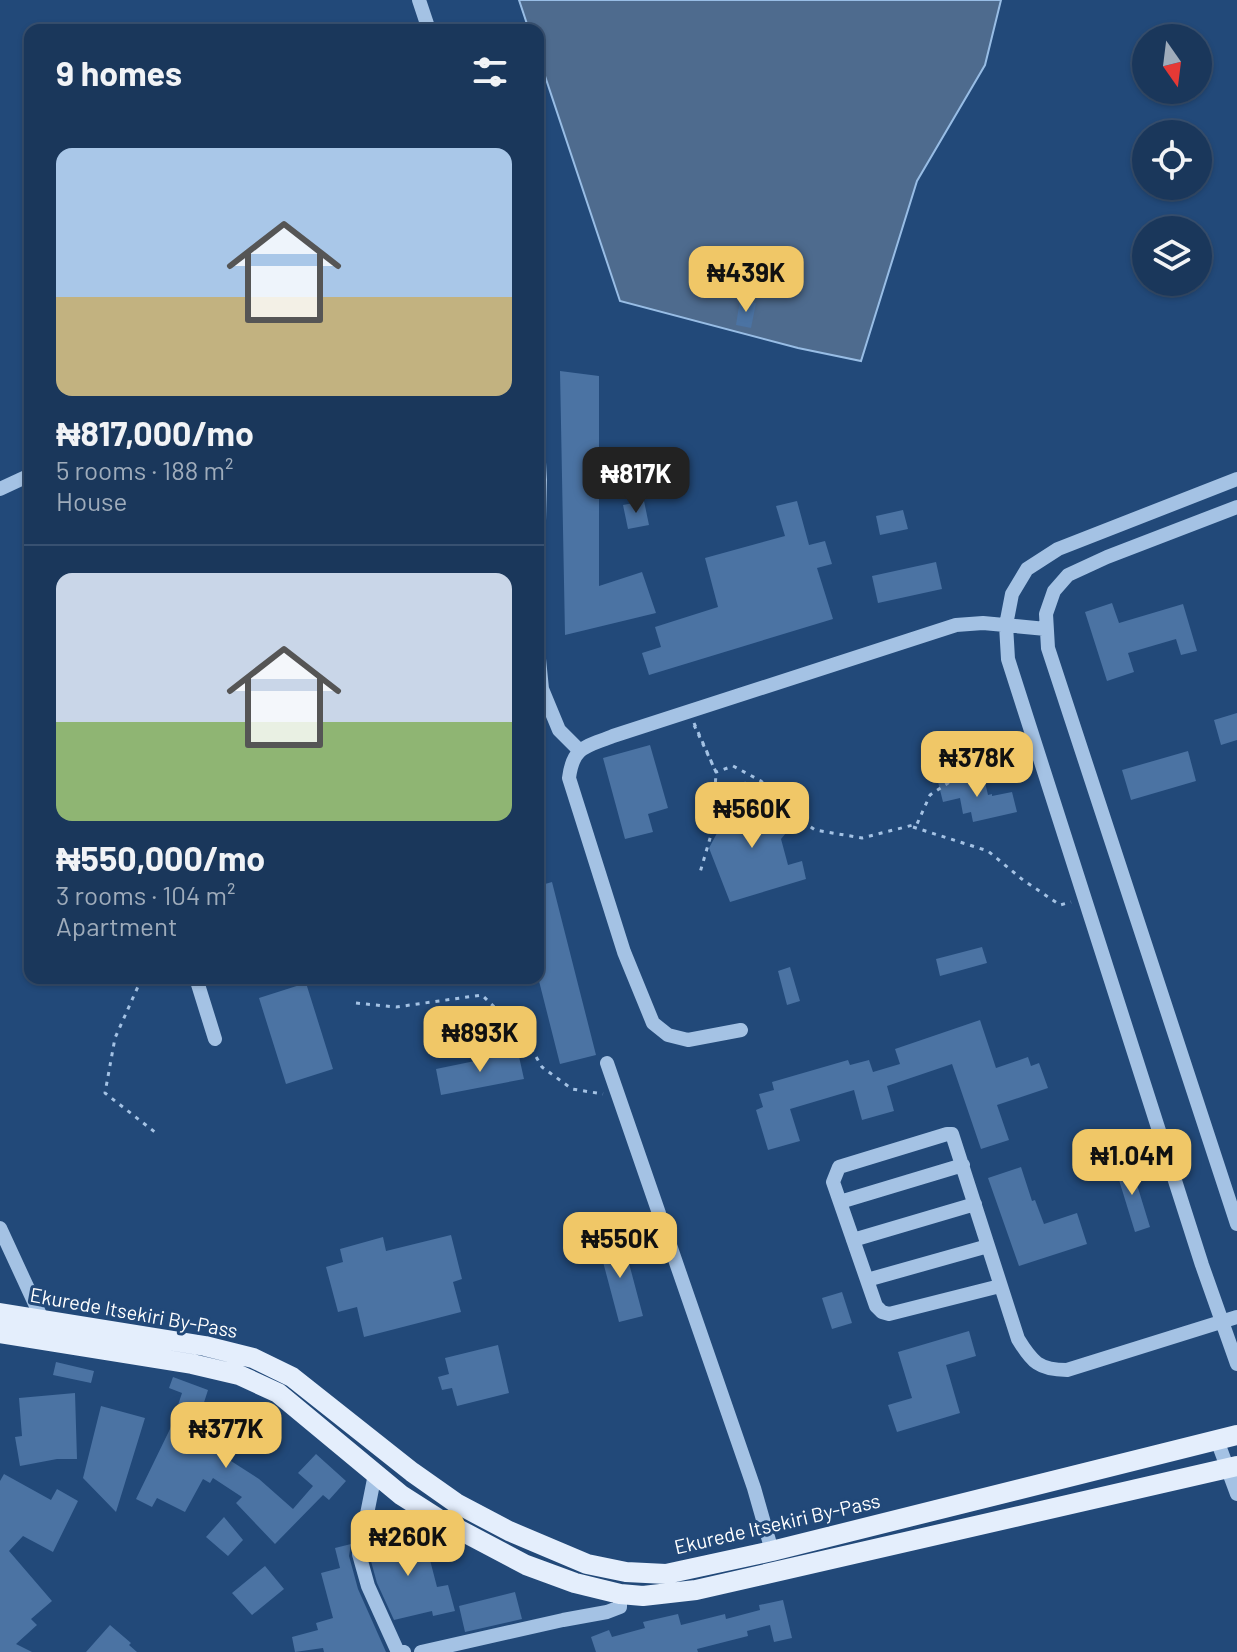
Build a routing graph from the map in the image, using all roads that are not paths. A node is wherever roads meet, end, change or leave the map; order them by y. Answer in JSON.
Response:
{"nodes":[{"id":1,"x":419,"y":0,"type":"edge"},
{"id":2,"x":427,"y":24,"type":"edge"},
{"id":3,"x":24,"y":478,"type":"edge"},
{"id":4,"x":1237,"y":479,"type":"edge"},
{"id":5,"x":0,"y":489,"type":"edge"},
{"id":6,"x":1237,"y":507,"type":"edge"},
{"id":7,"x":1006,"y":625,"type":"junction"},
{"id":8,"x":1046,"y":629,"type":"junction"},
{"id":9,"x":544,"y":694,"type":"edge"},
{"id":10,"x":579,"y":750,"type":"junction"},
{"id":11,"x":198,"y":984,"type":"edge"},
{"id":12,"x":741,"y":1030,"type":"dead end"},
{"id":13,"x":215,"y":1039,"type":"dead end"},
{"id":14,"x":607,"y":1063,"type":"dead end"},
{"id":15,"x":963,"y":1165,"type":"junction"},
{"id":16,"x":840,"y":1202,"type":"junction"},
{"id":17,"x":975,"y":1204,"type":"junction"},
{"id":18,"x":1237,"y":1224,"type":"edge"},
{"id":19,"x":0,"y":1228,"type":"edge"},
{"id":20,"x":853,"y":1240,"type":"junction"},
{"id":21,"x":988,"y":1246,"type":"junction"},
{"id":22,"x":867,"y":1280,"type":"junction"},
{"id":23,"x":1000,"y":1286,"type":"junction"},
{"id":24,"x":0,"y":1313,"type":"edge"},
{"id":25,"x":1237,"y":1317,"type":"edge"},
{"id":26,"x":42,"y":1319,"type":"junction"},
{"id":27,"x":1222,"y":1322,"type":"junction"},
{"id":28,"x":0,"y":1333,"type":"edge"},
{"id":29,"x":1237,"y":1364,"type":"edge"},
{"id":30,"x":1227,"y":1437,"type":"edge"},
{"id":31,"x":1232,"y":1468,"type":"edge"},
{"id":32,"x":375,"y":1474,"type":"junction"},
{"id":33,"x":1237,"y":1494,"type":"edge"},
{"id":34,"x":772,"y":1551,"type":"junction"},
{"id":35,"x":620,"y":1594,"type":"junction"},
{"id":36,"x":431,"y":1651,"type":"edge"},
{"id":37,"x":404,"y":1652,"type":"edge"}],
"edges":[{"from":1,"to":2,"type":"street"},
{"from":3,"to":5,"type":"street"},
{"from":4,"to":7,"type":"street"},
{"from":6,"to":8,"type":"street"},
{"from":7,"to":8,"type":"street"},
{"from":7,"to":10,"type":"street"},
{"from":7,"to":27,"type":"street"},
{"from":8,"to":18,"type":"street"},
{"from":9,"to":10,"type":"street"},
{"from":10,"to":12,"type":"street"},
{"from":11,"to":13,"type":"street"},
{"from":14,"to":34,"type":"street"},
{"from":15,"to":16,"type":"street"},
{"from":15,"to":16,"type":"street"},
{"from":15,"to":17,"type":"street"},
{"from":16,"to":20,"type":"street"},
{"from":17,"to":20,"type":"street"},
{"from":17,"to":21,"type":"street"},
{"from":19,"to":26,"type":"street"},
{"from":20,"to":22,"type":"street"},
{"from":21,"to":22,"type":"street"},
{"from":21,"to":23,"type":"street"},
{"from":22,"to":23,"type":"street"},
{"from":23,"to":27,"type":"street"},
{"from":24,"to":26,"type":"main road","name":"Ekurede Itsekiri By-Pass"},
{"from":25,"to":27,"type":"street"},
{"from":26,"to":34,"type":"main road","name":"Ekurede Itsekiri By-Pass"},
{"from":27,"to":29,"type":"street"},
{"from":28,"to":32,"type":"main road","name":"Ekurede Itsekiri By-Pass"},
{"from":30,"to":31,"type":"street"},
{"from":30,"to":34,"type":"main road","name":"Ekurede Itsekiri By-Pass"},
{"from":31,"to":33,"type":"street"},
{"from":31,"to":35,"type":"main road","name":"Ekurede Itsekiri By-Pass"},
{"from":32,"to":35,"type":"main road","name":"Ekurede Itsekiri By-Pass"},
{"from":32,"to":37,"type":"street"},
{"from":35,"to":36,"type":"street"}]}
